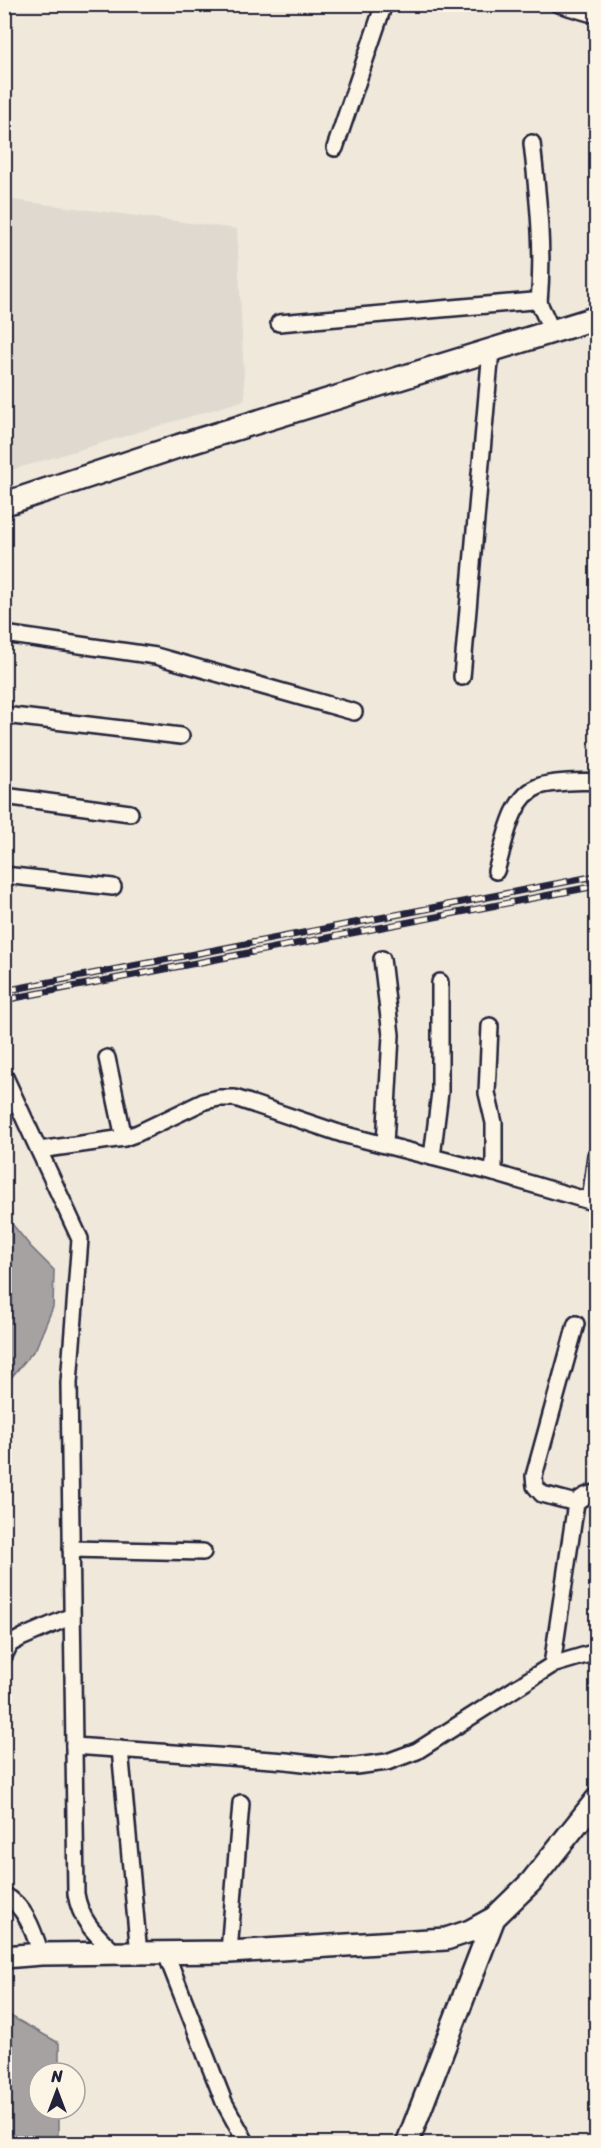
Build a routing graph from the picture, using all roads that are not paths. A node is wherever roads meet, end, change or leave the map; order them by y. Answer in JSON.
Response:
{"nodes":[{"id":1,"x":384,"y":4,"type":"edge"},
{"id":2,"x":558,"y":4,"type":"edge"},
{"id":3,"x":597,"y":15,"type":"edge"},
{"id":4,"x":532,"y":143,"type":"dead end"},
{"id":5,"x":335,"y":148,"type":"dead end"},
{"id":6,"x":539,"y":303,"type":"junction"},
{"id":7,"x":597,"y":318,"type":"edge"},
{"id":8,"x":279,"y":323,"type":"dead end"},
{"id":9,"x":552,"y":331,"type":"junction"},
{"id":10,"x":491,"y":350,"type":"junction"},
{"id":11,"x":4,"y":504,"type":"edge"},
{"id":12,"x":4,"y":633,"type":"edge"},
{"id":13,"x":462,"y":677,"type":"dead end"},
{"id":14,"x":354,"y":712,"type":"dead end"},
{"id":15,"x":4,"y":715,"type":"edge"},
{"id":16,"x":182,"y":736,"type":"dead end"},
{"id":17,"x":597,"y":781,"type":"edge"},
{"id":18,"x":4,"y":796,"type":"edge"},
{"id":19,"x":130,"y":813,"type":"dead end"},
{"id":20,"x":496,"y":871,"type":"dead end"},
{"id":21,"x":4,"y":875,"type":"edge"},
{"id":22,"x":113,"y":887,"type":"dead end"},
{"id":23,"x":382,"y":959,"type":"dead end"},
{"id":24,"x":440,"y":982,"type":"dead end"},
{"id":25,"x":490,"y":1026,"type":"dead end"},
{"id":26,"x":106,"y":1058,"type":"dead end"},
{"id":27,"x":4,"y":1075,"type":"edge"},
{"id":28,"x":124,"y":1138,"type":"junction"},
{"id":29,"x":385,"y":1144,"type":"junction"},
{"id":30,"x":39,"y":1150,"type":"junction"},
{"id":31,"x":597,"y":1155,"type":"edge"},
{"id":32,"x":432,"y":1157,"type":"junction"},
{"id":33,"x":494,"y":1173,"type":"junction"},
{"id":34,"x":593,"y":1202,"type":"edge"},
{"id":35,"x":576,"y":1324,"type":"dead end"},
{"id":36,"x":597,"y":1493,"type":"edge"},
{"id":37,"x":576,"y":1503,"type":"junction"},
{"id":38,"x":71,"y":1549,"type":"junction"},
{"id":39,"x":203,"y":1552,"type":"dead end"},
{"id":40,"x":72,"y":1616,"type":"junction"},
{"id":41,"x":597,"y":1652,"type":"edge"},
{"id":42,"x":4,"y":1656,"type":"edge"},
{"id":43,"x":552,"y":1665,"type":"junction"},
{"id":44,"x":74,"y":1746,"type":"junction"},
{"id":45,"x":120,"y":1749,"type":"junction"},
{"id":46,"x":597,"y":1800,"type":"edge"},
{"id":47,"x":241,"y":1803,"type":"dead end"},
{"id":48,"x":4,"y":1895,"type":"edge"},
{"id":49,"x":494,"y":1918,"type":"junction"},
{"id":50,"x":230,"y":1952,"type":"junction"},
{"id":51,"x":41,"y":1954,"type":"junction"},
{"id":52,"x":139,"y":1954,"type":"junction"},
{"id":53,"x":166,"y":1954,"type":"junction"},
{"id":54,"x":117,"y":1955,"type":"junction"},
{"id":55,"x":4,"y":1957,"type":"edge"},
{"id":56,"x":247,"y":2144,"type":"edge"},
{"id":57,"x":407,"y":2144,"type":"edge"}],
"edges":[{"from":1,"to":5,"type":"street"},
{"from":2,"to":3,"type":"street"},
{"from":4,"to":6,"type":"street"},
{"from":6,"to":8,"type":"street"},
{"from":6,"to":9,"type":"street"},
{"from":7,"to":9,"type":"main road"},
{"from":9,"to":10,"type":"main road"},
{"from":10,"to":11,"type":"main road"},
{"from":10,"to":13,"type":"street"},
{"from":12,"to":14,"type":"street"},
{"from":15,"to":16,"type":"street"},
{"from":17,"to":20,"type":"street"},
{"from":18,"to":19,"type":"street"},
{"from":21,"to":22,"type":"street"},
{"from":23,"to":29,"type":"street"},
{"from":24,"to":32,"type":"street"},
{"from":25,"to":33,"type":"street"},
{"from":26,"to":28,"type":"street"},
{"from":27,"to":30,"type":"street"},
{"from":28,"to":29,"type":"street"},
{"from":28,"to":30,"type":"street"},
{"from":29,"to":32,"type":"street"},
{"from":30,"to":38,"type":"street"},
{"from":31,"to":34,"type":"street"},
{"from":32,"to":33,"type":"street"},
{"from":33,"to":34,"type":"street"},
{"from":35,"to":37,"type":"street"},
{"from":36,"to":37,"type":"street"},
{"from":37,"to":43,"type":"street"},
{"from":38,"to":39,"type":"street"},
{"from":38,"to":40,"type":"street"},
{"from":40,"to":42,"type":"street"},
{"from":40,"to":44,"type":"street"},
{"from":41,"to":43,"type":"street"},
{"from":43,"to":45,"type":"street"},
{"from":44,"to":45,"type":"street"},
{"from":44,"to":54,"type":"street"},
{"from":45,"to":52,"type":"street"},
{"from":46,"to":49,"type":"main road"},
{"from":47,"to":50,"type":"street"},
{"from":48,"to":51,"type":"street"},
{"from":49,"to":50,"type":"main road"},
{"from":49,"to":57,"type":"main road"},
{"from":50,"to":53,"type":"main road"},
{"from":51,"to":54,"type":"main road"},
{"from":51,"to":55,"type":"main road"},
{"from":52,"to":53,"type":"main road"},
{"from":52,"to":54,"type":"main road"},
{"from":53,"to":56,"type":"street"}]}
